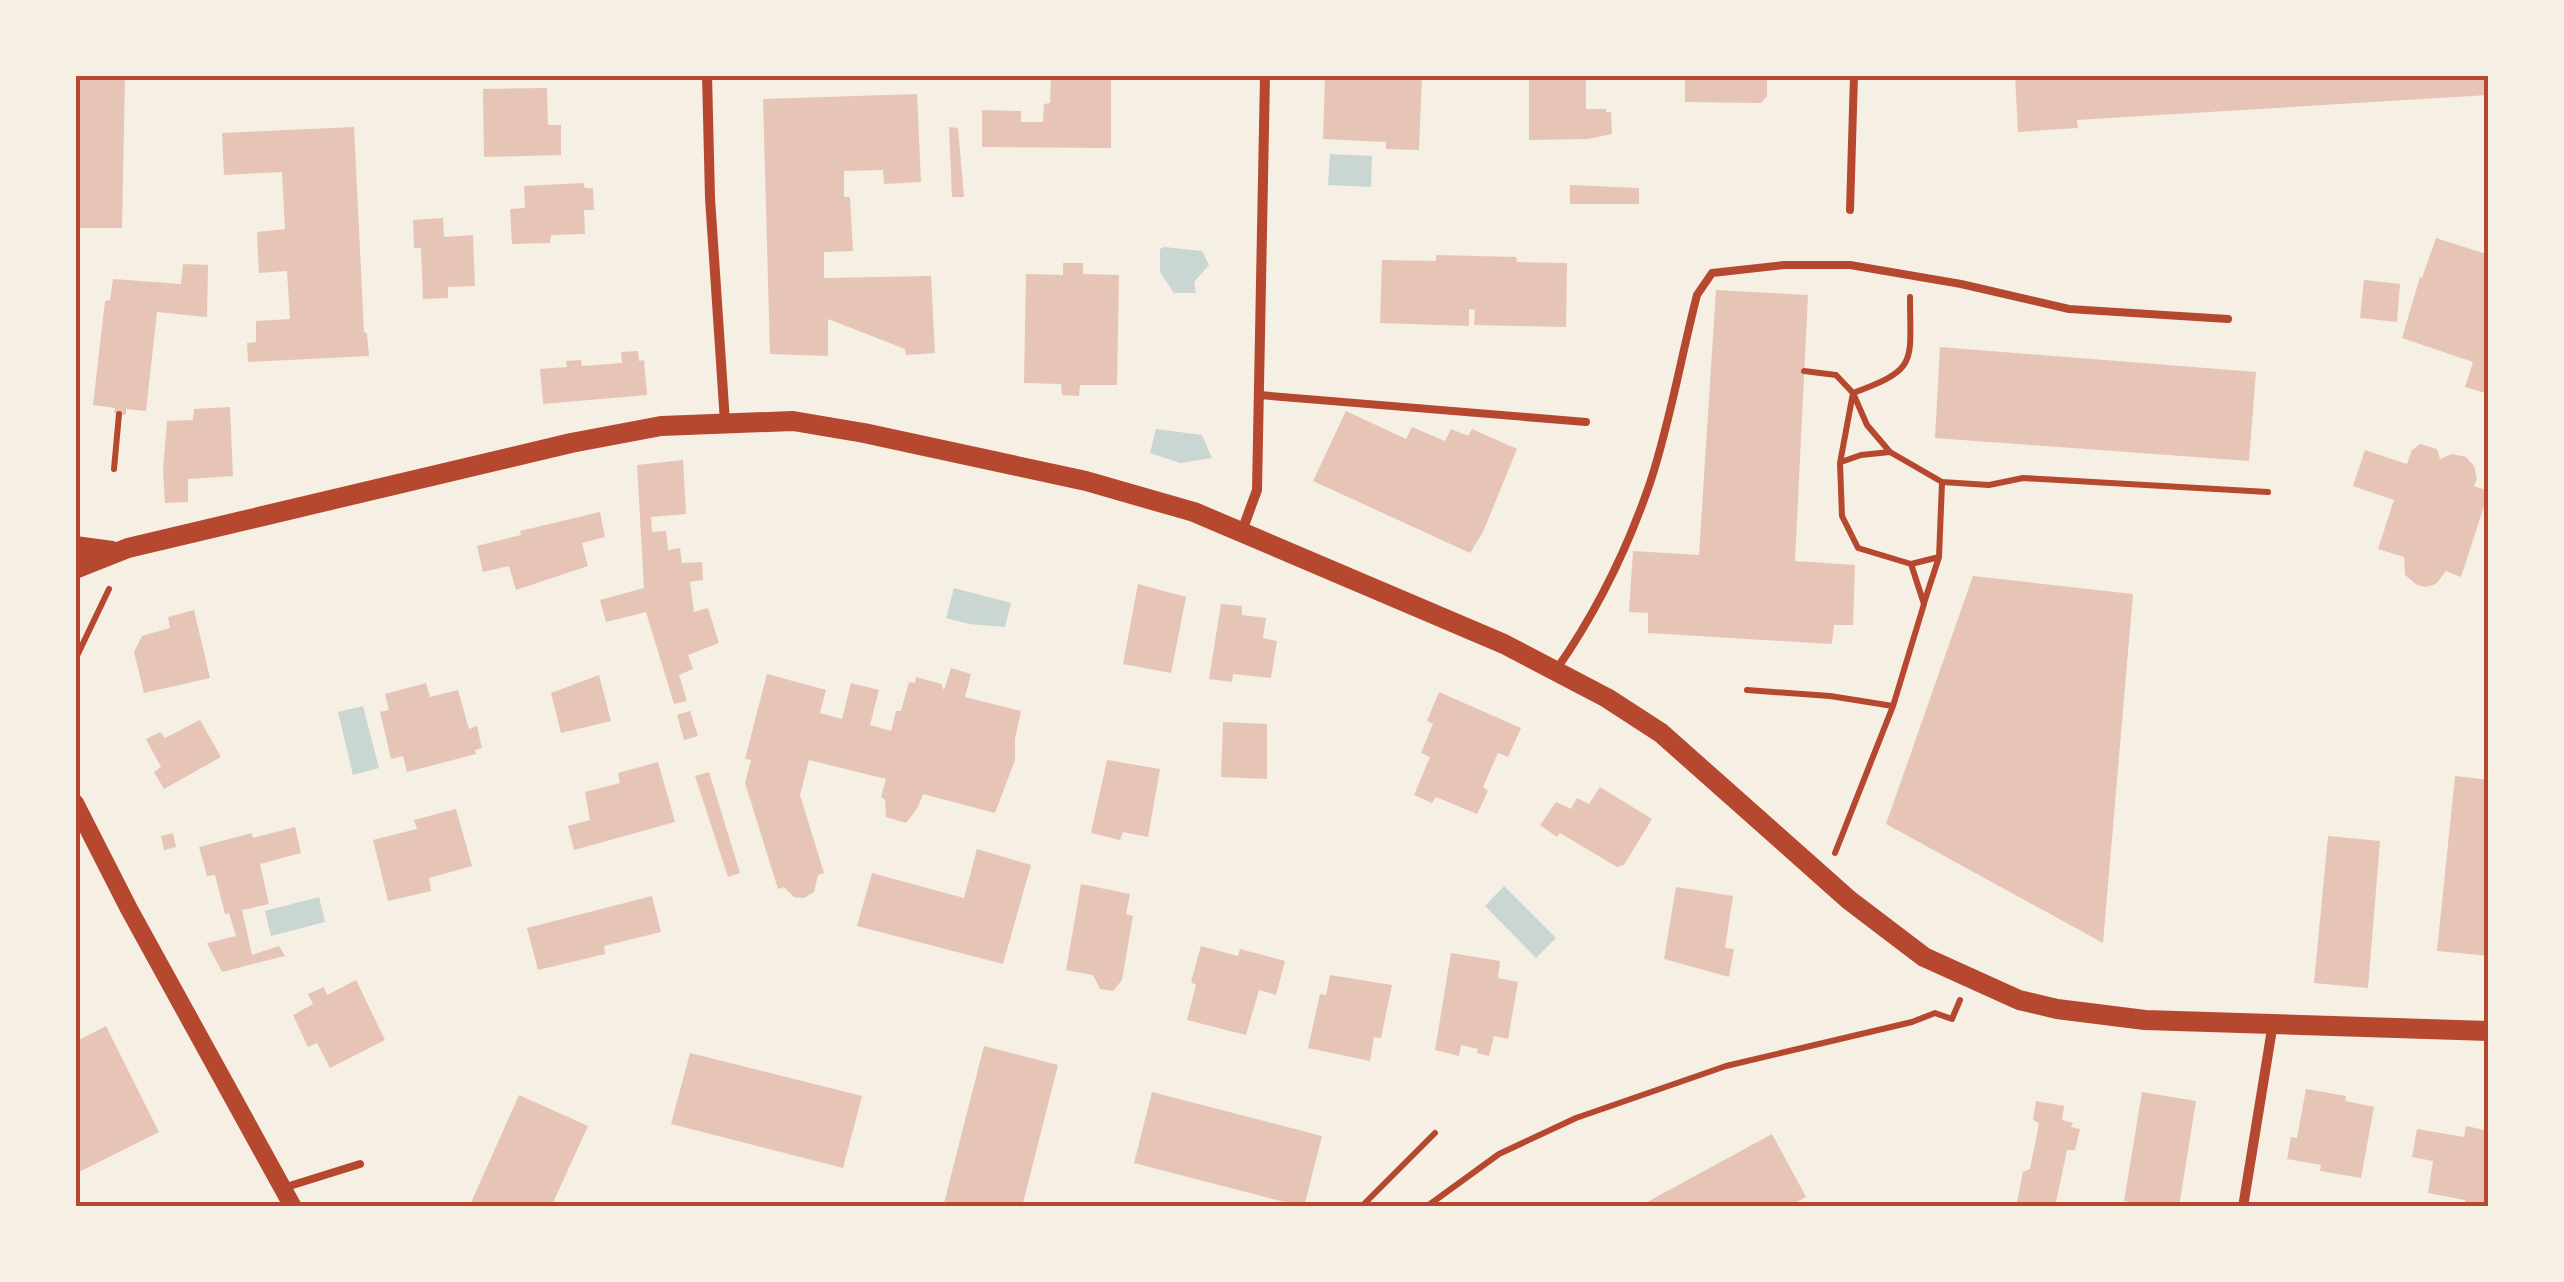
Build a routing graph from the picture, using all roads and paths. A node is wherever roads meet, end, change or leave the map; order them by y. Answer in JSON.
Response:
{"nodes":[{"id":1,"x":707,"y":75,"type":"edge"},
{"id":2,"x":1265,"y":75,"type":"edge"},
{"id":3,"x":1854,"y":75,"type":"edge"},
{"id":4,"x":1850,"y":210,"type":"dead end"},
{"id":5,"x":1910,"y":297,"type":"dead end"},
{"id":6,"x":2228,"y":318,"type":"dead end"},
{"id":7,"x":1804,"y":371,"type":"dead end"},
{"id":8,"x":1853,"y":393,"type":"junction"},
{"id":9,"x":1259,"y":395,"type":"junction"},
{"id":10,"x":119,"y":414,"type":"dead end"},
{"id":11,"x":725,"y":422,"type":"junction"},
{"id":12,"x":1586,"y":422,"type":"dead end"},
{"id":13,"x":1890,"y":452,"type":"junction"},
{"id":14,"x":1840,"y":463,"type":"junction"},
{"id":15,"x":114,"y":468,"type":"dead end"},
{"id":16,"x":1942,"y":482,"type":"junction"},
{"id":17,"x":2268,"y":492,"type":"dead end"},
{"id":18,"x":1241,"y":532,"type":"junction"},
{"id":19,"x":75,"y":546,"type":"edge"},
{"id":20,"x":121,"y":550,"type":"junction"},
{"id":21,"x":1939,"y":558,"type":"junction"},
{"id":22,"x":1911,"y":564,"type":"junction"},
{"id":23,"x":75,"y":569,"type":"edge"},
{"id":24,"x":1924,"y":604,"type":"junction"},
{"id":25,"x":75,"y":660,"type":"edge"},
{"id":26,"x":1556,"y":670,"type":"junction"},
{"id":27,"x":1747,"y":690,"type":"dead end"},
{"id":28,"x":1893,"y":706,"type":"junction"},
{"id":29,"x":75,"y":804,"type":"edge"},
{"id":30,"x":1824,"y":878,"type":"junction"},
{"id":31,"x":1968,"y":980,"type":"junction"},
{"id":32,"x":2273,"y":1023,"type":"junction"},
{"id":33,"x":2489,"y":1032,"type":"edge"},
{"id":34,"x":1435,"y":1133,"type":"dead end"},
{"id":35,"x":360,"y":1164,"type":"dead end"},
{"id":36,"x":283,"y":1188,"type":"junction"},
{"id":37,"x":293,"y":1207,"type":"edge"},
{"id":38,"x":1361,"y":1207,"type":"edge"},
{"id":39,"x":1426,"y":1207,"type":"edge"},
{"id":40,"x":2242,"y":1207,"type":"edge"}],
"edges":[{"from":1,"to":11,"type":"street"},
{"from":2,"to":9,"type":"street"},
{"from":3,"to":4,"type":"lane"},
{"from":5,"to":8,"type":"path"},
{"from":6,"to":26,"type":"lane"},
{"from":7,"to":8,"type":"path"},
{"from":8,"to":13,"type":"path"},
{"from":8,"to":14,"type":"path"},
{"from":9,"to":12,"type":"lane"},
{"from":9,"to":18,"type":"street"},
{"from":10,"to":15,"type":"path"},
{"from":11,"to":18,"type":"main road"},
{"from":11,"to":20,"type":"main road"},
{"from":13,"to":14,"type":"path"},
{"from":13,"to":16,"type":"path"},
{"from":14,"to":22,"type":"path"},
{"from":16,"to":17,"type":"path"},
{"from":16,"to":21,"type":"path"},
{"from":18,"to":26,"type":"main road"},
{"from":19,"to":20,"type":"main road"},
{"from":20,"to":23,"type":"main road"},
{"from":20,"to":25,"type":"path"},
{"from":21,"to":22,"type":"path"},
{"from":21,"to":24,"type":"path"},
{"from":22,"to":24,"type":"path"},
{"from":24,"to":28,"type":"path"},
{"from":26,"to":30,"type":"main road"},
{"from":27,"to":28,"type":"path"},
{"from":28,"to":30,"type":"path"},
{"from":29,"to":36,"type":"street"},
{"from":30,"to":31,"type":"main road"},
{"from":31,"to":32,"type":"main road"},
{"from":31,"to":39,"type":"path"},
{"from":32,"to":33,"type":"main road"},
{"from":32,"to":40,"type":"street"},
{"from":34,"to":38,"type":"path"},
{"from":35,"to":36,"type":"lane"},
{"from":36,"to":37,"type":"street"}]}
